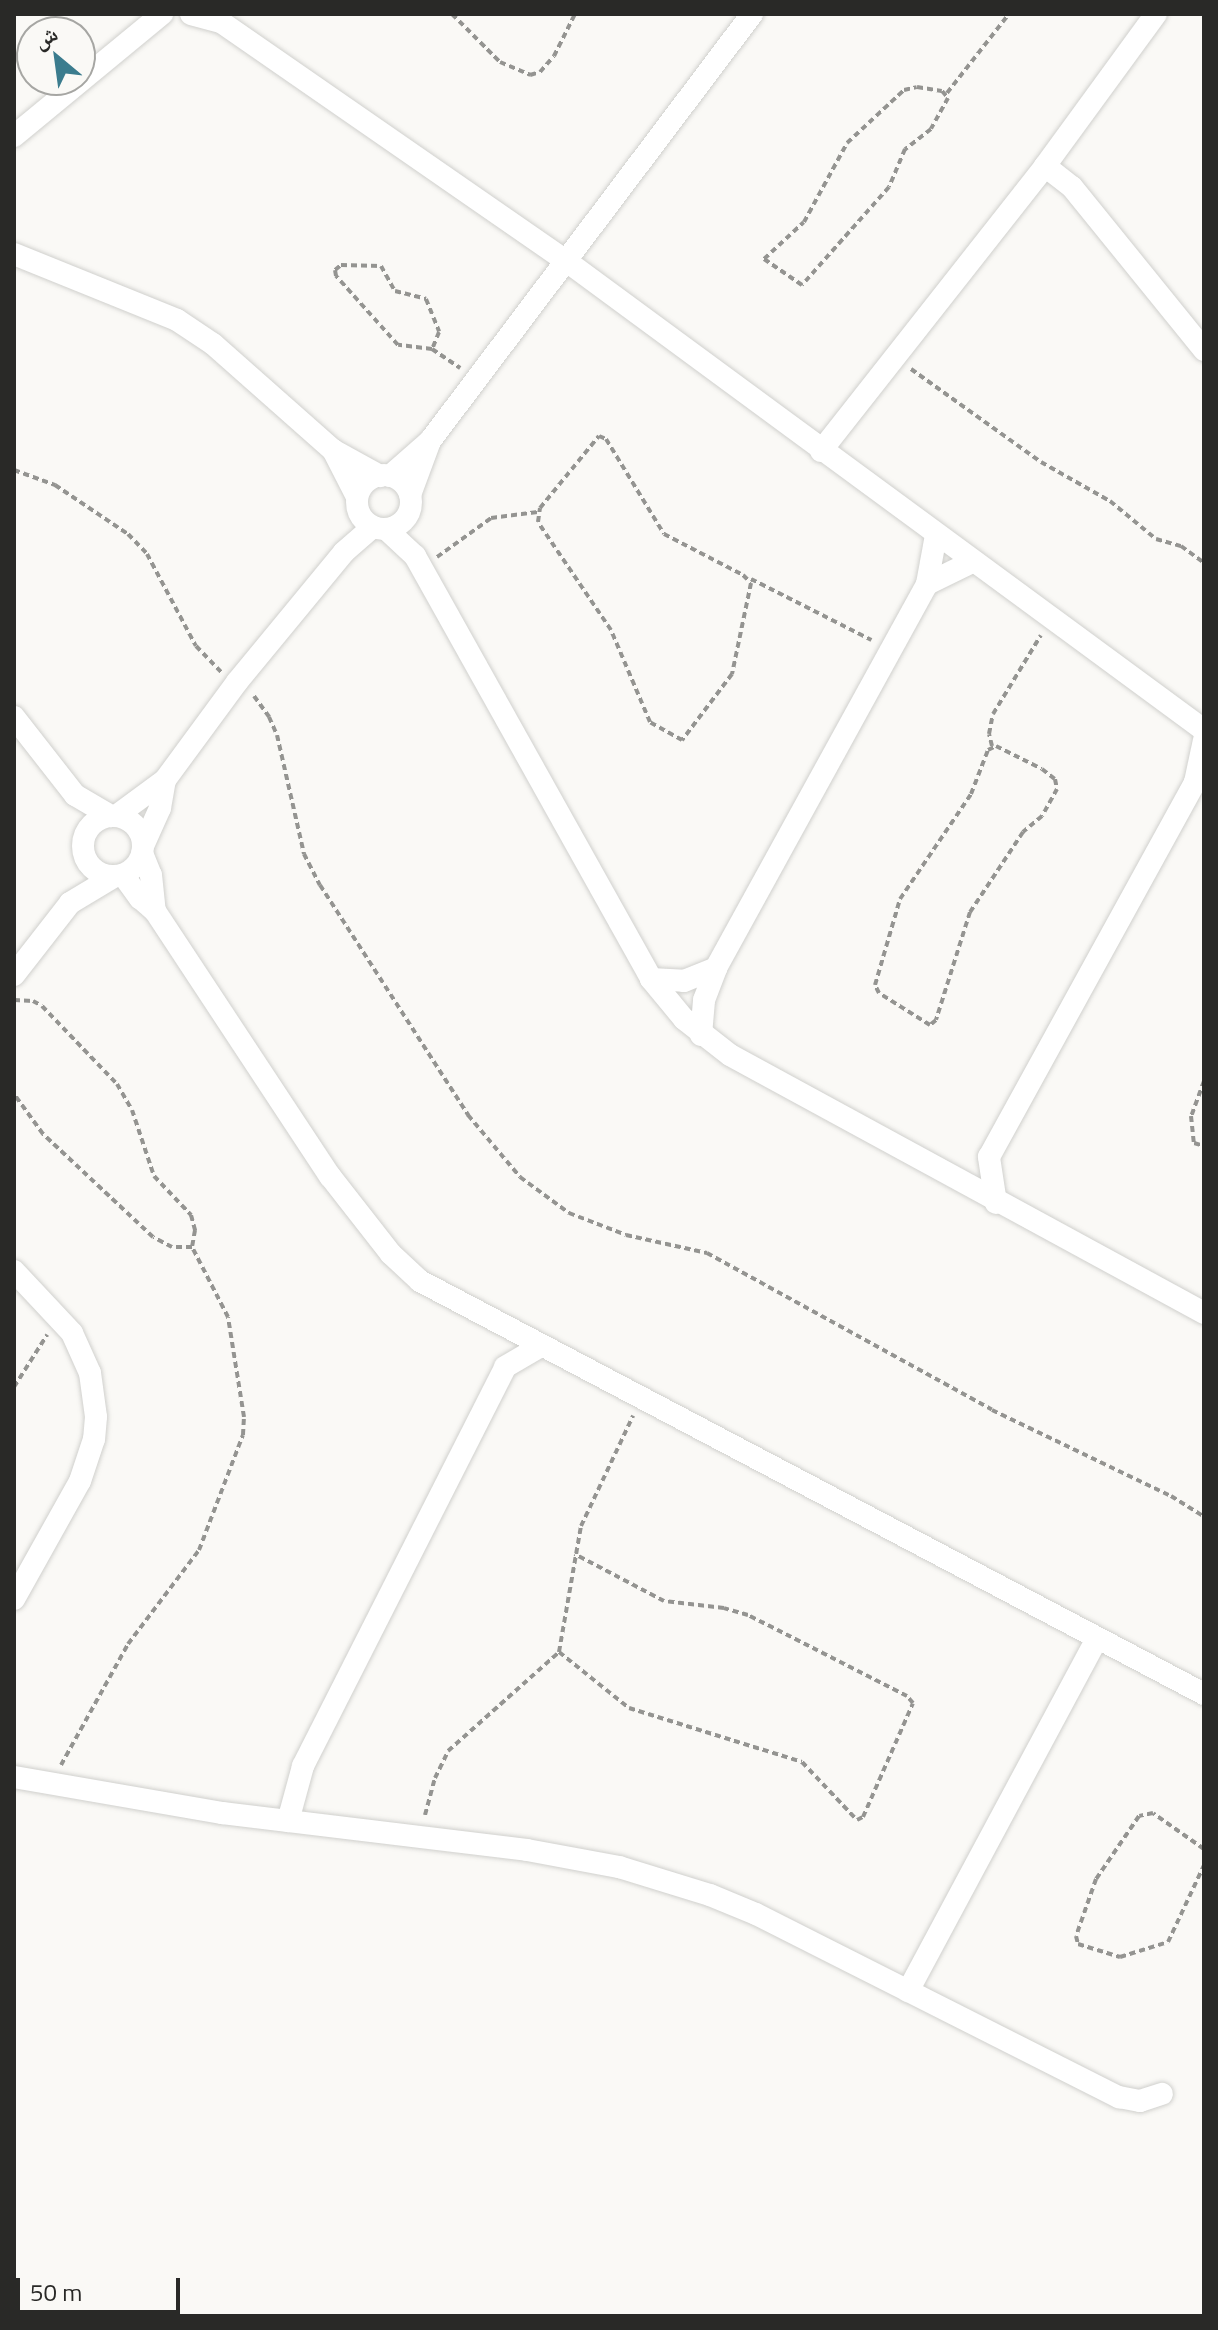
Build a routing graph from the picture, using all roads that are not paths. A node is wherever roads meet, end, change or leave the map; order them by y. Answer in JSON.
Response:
{"nodes":[{"id":1,"x":191,"y":14,"type":"edge"},
{"id":2,"x":752,"y":14,"type":"edge"},
{"id":3,"x":1156,"y":14,"type":"edge"},
{"id":4,"x":165,"y":15,"type":"edge"},
{"id":5,"x":219,"y":18,"type":"edge"},
{"id":6,"x":14,"y":136,"type":"edge"},
{"id":7,"x":1045,"y":166,"type":"junction"},
{"id":8,"x":14,"y":254,"type":"edge"},
{"id":9,"x":565,"y":260,"type":"junction"},
{"id":10,"x":1204,"y":350,"type":"edge"},
{"id":11,"x":430,"y":441,"type":"junction"},
{"id":12,"x":333,"y":450,"type":"junction"},
{"id":13,"x":821,"y":451,"type":"junction"},
{"id":14,"x":385,"y":476,"type":"junction"},
{"id":15,"x":410,"y":503,"type":"junction"},
{"id":16,"x":357,"y":504,"type":"junction"},
{"id":17,"x":380,"y":528,"type":"junction"},
{"id":18,"x":936,"y":535,"type":"junction"},
{"id":19,"x":344,"y":552,"type":"junction"},
{"id":20,"x":419,"y":562,"type":"junction"},
{"id":21,"x":972,"y":562,"type":"junction"},
{"id":22,"x":927,"y":584,"type":"junction"},
{"id":23,"x":14,"y":717,"type":"edge"},
{"id":24,"x":1204,"y":730,"type":"edge"},
{"id":25,"x":1204,"y":740,"type":"edge"},
{"id":26,"x":1200,"y":779,"type":"edge"},
{"id":27,"x":165,"y":780,"type":"junction"},
{"id":28,"x":75,"y":795,"type":"junction"},
{"id":29,"x":114,"y":816,"type":"junction"},
{"id":30,"x":84,"y":842,"type":"junction"},
{"id":31,"x":143,"y":850,"type":"junction"},
{"id":32,"x":119,"y":876,"type":"junction"},
{"id":33,"x":70,"y":903,"type":"junction"},
{"id":34,"x":155,"y":911,"type":"junction"},
{"id":35,"x":716,"y":968,"type":"junction"},
{"id":36,"x":14,"y":975,"type":"edge"},
{"id":37,"x":651,"y":979,"type":"junction"},
{"id":38,"x":701,"y":1035,"type":"junction"},
{"id":39,"x":989,"y":1157,"type":"junction"},
{"id":40,"x":953,"y":1178,"type":"junction"},
{"id":41,"x":996,"y":1203,"type":"junction"},
{"id":42,"x":14,"y":1271,"type":"edge"},
{"id":43,"x":1204,"y":1313,"type":"edge"},
{"id":44,"x":498,"y":1324,"type":"junction"},
{"id":45,"x":541,"y":1346,"type":"junction"},
{"id":46,"x":505,"y":1367,"type":"junction"},
{"id":47,"x":14,"y":1599,"type":"edge"},
{"id":48,"x":1097,"y":1638,"type":"junction"},
{"id":49,"x":1204,"y":1694,"type":"edge"},
{"id":50,"x":14,"y":1777,"type":"edge"},
{"id":51,"x":288,"y":1821,"type":"junction"},
{"id":52,"x":908,"y":1991,"type":"junction"},
{"id":53,"x":1162,"y":2094,"type":"dead end"}],
"edges":[{"from":1,"to":5,"type":"street"},
{"from":2,"to":9,"type":"street"},
{"from":3,"to":7,"type":"street"},
{"from":4,"to":6,"type":"street"},
{"from":5,"to":9,"type":"street"},
{"from":7,"to":10,"type":"street"},
{"from":7,"to":13,"type":"street"},
{"from":8,"to":12,"type":"street"},
{"from":9,"to":11,"type":"street"},
{"from":9,"to":13,"type":"street"},
{"from":11,"to":14,"type":"street"},
{"from":11,"to":15,"type":"street"},
{"from":12,"to":14,"type":"street"},
{"from":12,"to":16,"type":"street"},
{"from":13,"to":18,"type":"street"},
{"from":14,"to":15,"type":"street"},
{"from":14,"to":16,"type":"street"},
{"from":15,"to":17,"type":"street"},
{"from":15,"to":20,"type":"street"},
{"from":16,"to":17,"type":"street"},
{"from":16,"to":19,"type":"street"},
{"from":17,"to":19,"type":"street"},
{"from":17,"to":20,"type":"street"},
{"from":18,"to":21,"type":"street"},
{"from":18,"to":22,"type":"street"},
{"from":19,"to":27,"type":"street"},
{"from":20,"to":37,"type":"street"},
{"from":21,"to":22,"type":"street"},
{"from":21,"to":24,"type":"street"},
{"from":22,"to":35,"type":"street"},
{"from":23,"to":28,"type":"street"},
{"from":25,"to":26,"type":"street"},
{"from":26,"to":39,"type":"street"},
{"from":27,"to":29,"type":"street"},
{"from":27,"to":31,"type":"street"},
{"from":28,"to":29,"type":"street"},
{"from":28,"to":30,"type":"street"},
{"from":29,"to":30,"type":"street"},
{"from":29,"to":31,"type":"street"},
{"from":30,"to":32,"type":"street"},
{"from":30,"to":33,"type":"street"},
{"from":31,"to":32,"type":"street"},
{"from":31,"to":34,"type":"street"},
{"from":32,"to":33,"type":"street"},
{"from":32,"to":34,"type":"street"},
{"from":33,"to":36,"type":"street"},
{"from":34,"to":44,"type":"street"},
{"from":35,"to":37,"type":"street"},
{"from":35,"to":38,"type":"street"},
{"from":37,"to":38,"type":"street"},
{"from":38,"to":40,"type":"street"},
{"from":39,"to":40,"type":"street"},
{"from":39,"to":41,"type":"street"},
{"from":40,"to":41,"type":"street"},
{"from":41,"to":43,"type":"street"},
{"from":42,"to":47,"type":"street"},
{"from":44,"to":45,"type":"street"},
{"from":44,"to":46,"type":"street"},
{"from":45,"to":46,"type":"street"},
{"from":45,"to":48,"type":"street"},
{"from":46,"to":51,"type":"street"},
{"from":48,"to":49,"type":"street"},
{"from":48,"to":52,"type":"street"},
{"from":50,"to":51,"type":"street"},
{"from":51,"to":52,"type":"street"},
{"from":52,"to":53,"type":"street"}]}
